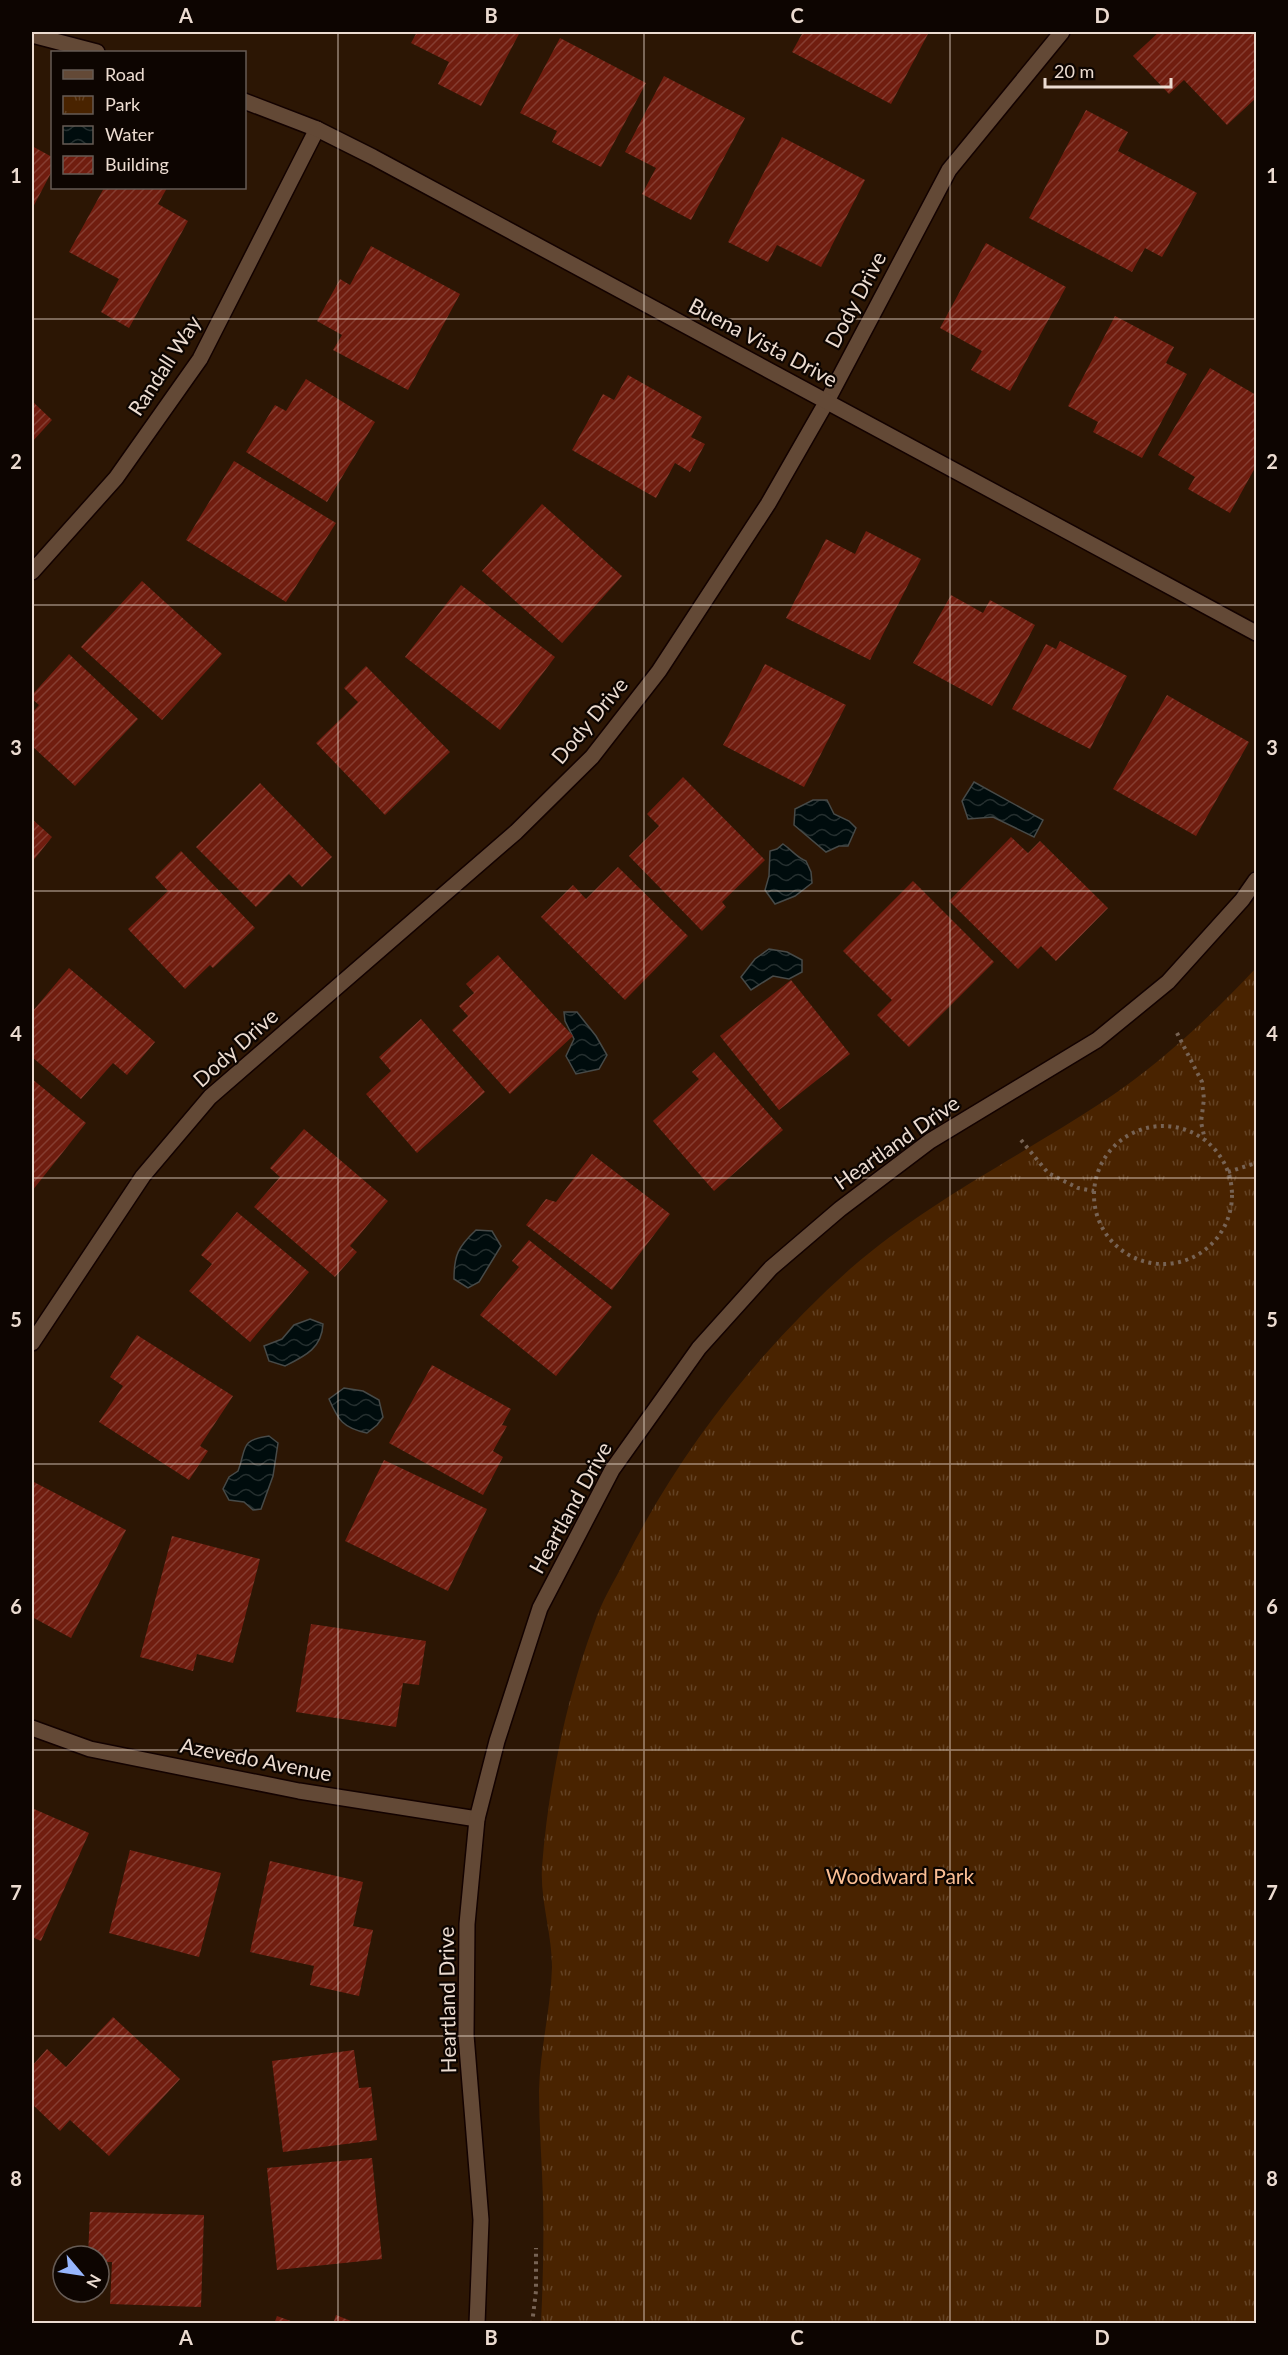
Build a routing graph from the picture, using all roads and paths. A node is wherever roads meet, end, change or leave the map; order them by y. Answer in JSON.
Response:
{"nodes":[{"id":1,"x":1062,"y":32,"type":"edge"},
{"id":2,"x":32,"y":35,"type":"edge"},
{"id":3,"x":93,"y":51,"type":"edge"},
{"id":4,"x":246,"y":102,"type":"edge"},
{"id":5,"x":317,"y":129,"type":"junction"},
{"id":6,"x":827,"y":401,"type":"junction"},
{"id":7,"x":32,"y":572,"type":"edge"},
{"id":8,"x":1257,"y":633,"type":"edge"},
{"id":9,"x":1257,"y":880,"type":"edge"},
{"id":10,"x":1178,"y":1033,"type":"dead end"},
{"id":11,"x":1021,"y":1140,"type":"dead end"},
{"id":12,"x":1205,"y":1140,"type":"junction"},
{"id":13,"x":1257,"y":1163,"type":"edge"},
{"id":14,"x":1228,"y":1172,"type":"junction"},
{"id":15,"x":1094,"y":1191,"type":"junction"},
{"id":16,"x":32,"y":1343,"type":"edge"},
{"id":17,"x":32,"y":1728,"type":"edge"},
{"id":18,"x":477,"y":1819,"type":"junction"},
{"id":19,"x":536,"y":2248,"type":"dead end"},
{"id":20,"x":477,"y":2324,"type":"edge"},
{"id":21,"x":532,"y":2324,"type":"edge"}],
"edges":[{"from":1,"to":6,"type":"street","name":"Dody Drive"},
{"from":2,"to":3,"type":"street"},
{"from":4,"to":5,"type":"street","name":"Buena Vista Drive"},
{"from":5,"to":6,"type":"street","name":"Buena Vista Drive"},
{"from":5,"to":7,"type":"street","name":"Randall Way"},
{"from":6,"to":8,"type":"street","name":"Buena Vista Drive"},
{"from":6,"to":16,"type":"street","name":"Dody Drive"},
{"from":9,"to":18,"type":"street","name":"Heartland Drive"},
{"from":10,"to":12,"type":"path"},
{"from":11,"to":15,"type":"path"},
{"from":12,"to":14,"type":"path"},
{"from":12,"to":15,"type":"path"},
{"from":13,"to":14,"type":"path"},
{"from":14,"to":15,"type":"path"},
{"from":17,"to":18,"type":"street","name":"Azevedo Avenue"},
{"from":18,"to":20,"type":"street","name":"Heartland Drive"},
{"from":19,"to":21,"type":"path"}]}
